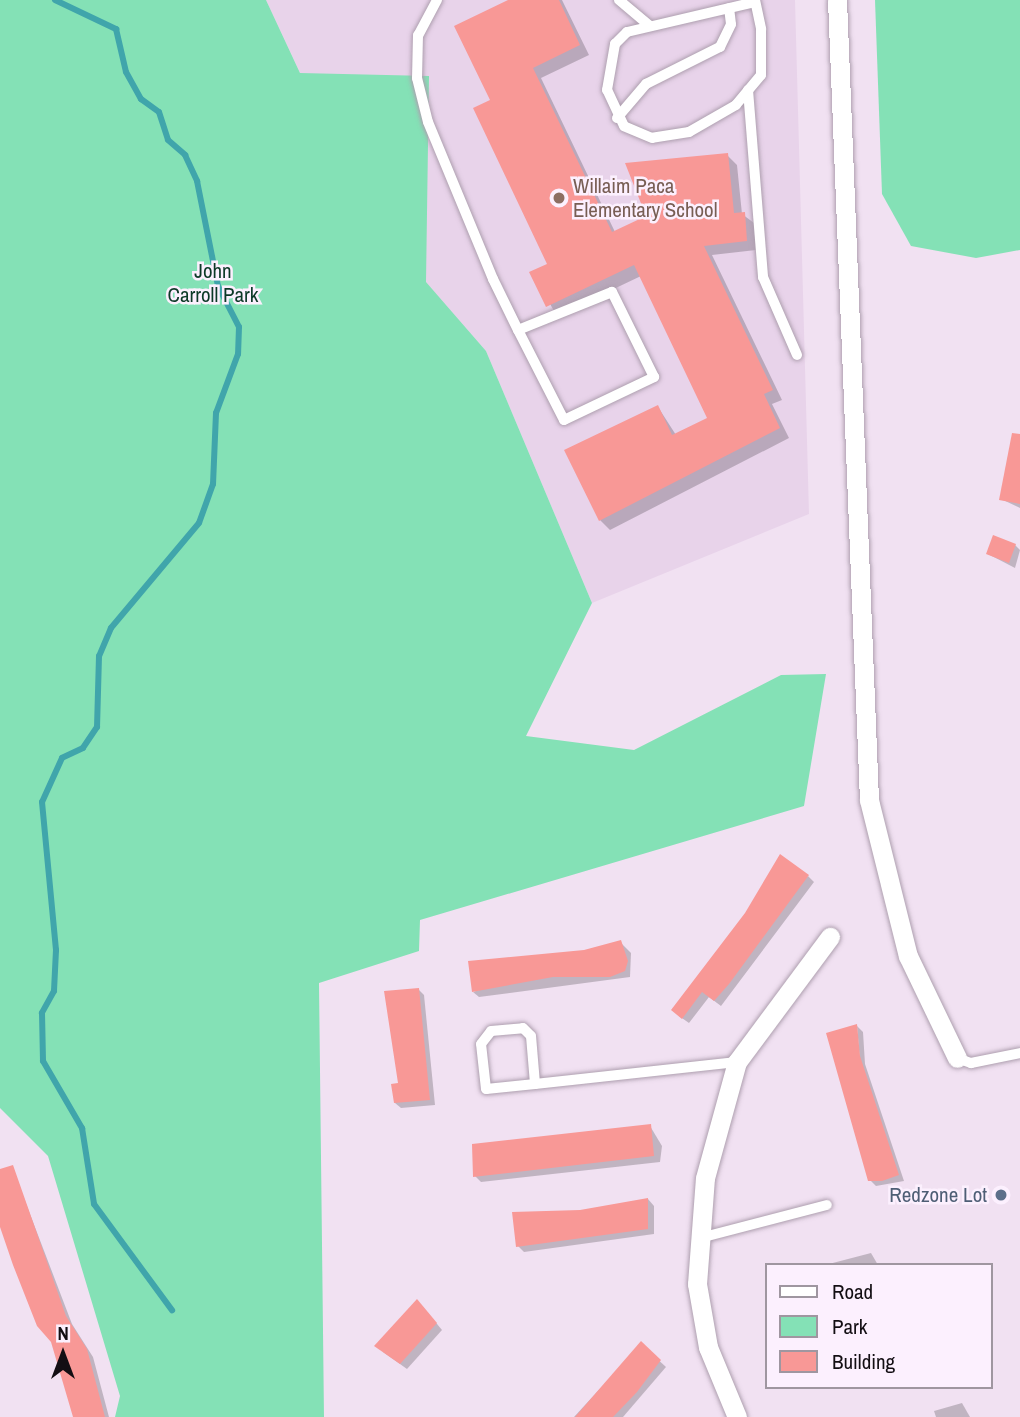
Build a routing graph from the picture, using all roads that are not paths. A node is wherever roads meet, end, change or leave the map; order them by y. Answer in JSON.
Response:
{"nodes":[{"id":1,"x":437,"y":0,"type":"edge"},
{"id":2,"x":619,"y":0,"type":"edge"},
{"id":3,"x":837,"y":0,"type":"edge"},
{"id":4,"x":755,"y":1,"type":"edge"},
{"id":5,"x":729,"y":8,"type":"junction"},
{"id":6,"x":649,"y":24,"type":"junction"},
{"id":7,"x":748,"y":90,"type":"junction"},
{"id":8,"x":617,"y":118,"type":"junction"},
{"id":9,"x":518,"y":330,"type":"junction"},
{"id":10,"x":797,"y":355,"type":"dead end"},
{"id":11,"x":830,"y":937,"type":"dead end"},
{"id":12,"x":1020,"y":1053,"type":"edge"},
{"id":13,"x":957,"y":1058,"type":"joint"},
{"id":14,"x":737,"y":1062,"type":"junction"},
{"id":15,"x":535,"y":1084,"type":"junction"},
{"id":16,"x":827,"y":1205,"type":"dead end"},
{"id":17,"x":700,"y":1238,"type":"junction"},
{"id":18,"x":737,"y":1417,"type":"edge"}],
"edges":[{"from":1,"to":9,"type":"lane"},
{"from":2,"to":6,"type":"lane"},
{"from":3,"to":13,"type":"street"},
{"from":4,"to":5,"type":"lane"},
{"from":4,"to":7,"type":"lane"},
{"from":5,"to":6,"type":"lane"},
{"from":5,"to":8,"type":"lane"},
{"from":6,"to":8,"type":"lane"},
{"from":7,"to":8,"type":"lane"},
{"from":7,"to":10,"type":"lane"},
{"from":9,"to":9,"type":"lane"},
{"from":11,"to":14,"type":"street"},
{"from":12,"to":13,"type":"lane"},
{"from":14,"to":15,"type":"lane"},
{"from":14,"to":17,"type":"street"},
{"from":15,"to":15,"type":"lane"},
{"from":16,"to":17,"type":"lane"},
{"from":17,"to":18,"type":"street"}]}
